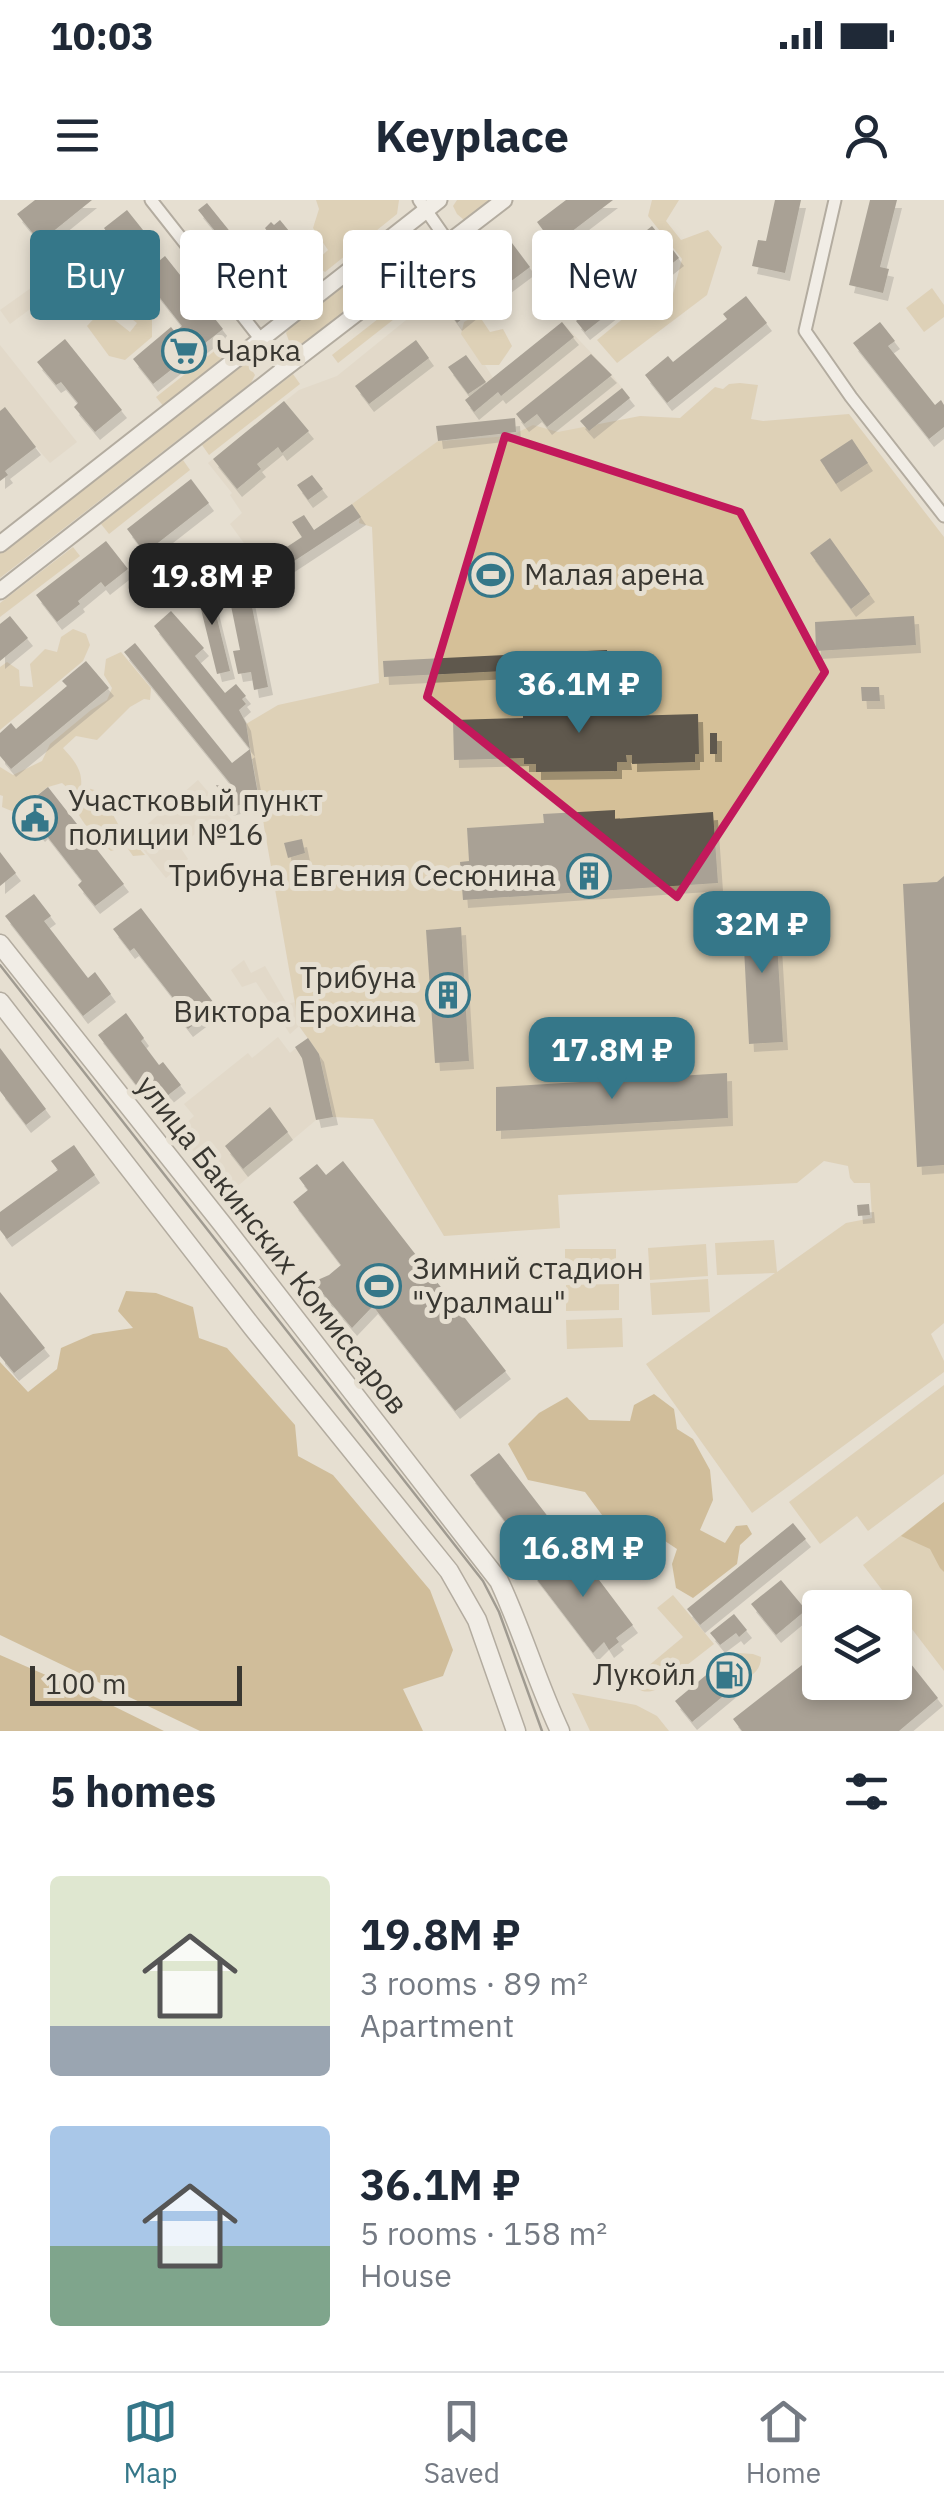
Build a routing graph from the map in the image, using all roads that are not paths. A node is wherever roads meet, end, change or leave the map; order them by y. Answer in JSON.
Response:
{"nodes":[{"id":1,"x":151,"y":200,"type":"edge"},
{"id":2,"x":504,"y":200,"type":"edge"},
{"id":3,"x":835,"y":200,"type":"edge"},
{"id":4,"x":428,"y":203,"type":"edge"},
{"id":5,"x":443,"y":230,"type":"edge"},
{"id":6,"x":465,"y":230,"type":"edge"},
{"id":7,"x":348,"y":320,"type":"edge"},
{"id":8,"x":261,"y":340,"type":"junction"},
{"id":9,"x":284,"y":369,"type":"junction"},
{"id":10,"x":944,"y":516,"type":"edge"},
{"id":11,"x":0,"y":544,"type":"edge"},
{"id":12,"x":0,"y":591,"type":"edge"},
{"id":13,"x":0,"y":944,"type":"edge"},
{"id":14,"x":0,"y":1002,"type":"edge"},
{"id":15,"x":516,"y":1731,"type":"edge"},
{"id":16,"x":560,"y":1731,"type":"edge"}],
"edges":[{"from":1,"to":8,"type":"street"},
{"from":2,"to":6,"type":"main road"},
{"from":3,"to":10,"type":"street"},
{"from":4,"to":5,"type":"street"},
{"from":4,"to":8,"type":"main road"},
{"from":7,"to":9,"type":"main road"},
{"from":8,"to":9,"type":"street"},
{"from":8,"to":11,"type":"main road"},
{"from":9,"to":12,"type":"main road"},
{"from":13,"to":16,"type":"main road","name":"улица Бакинских Комиссаров"},
{"from":14,"to":15,"type":"main road"}]}
